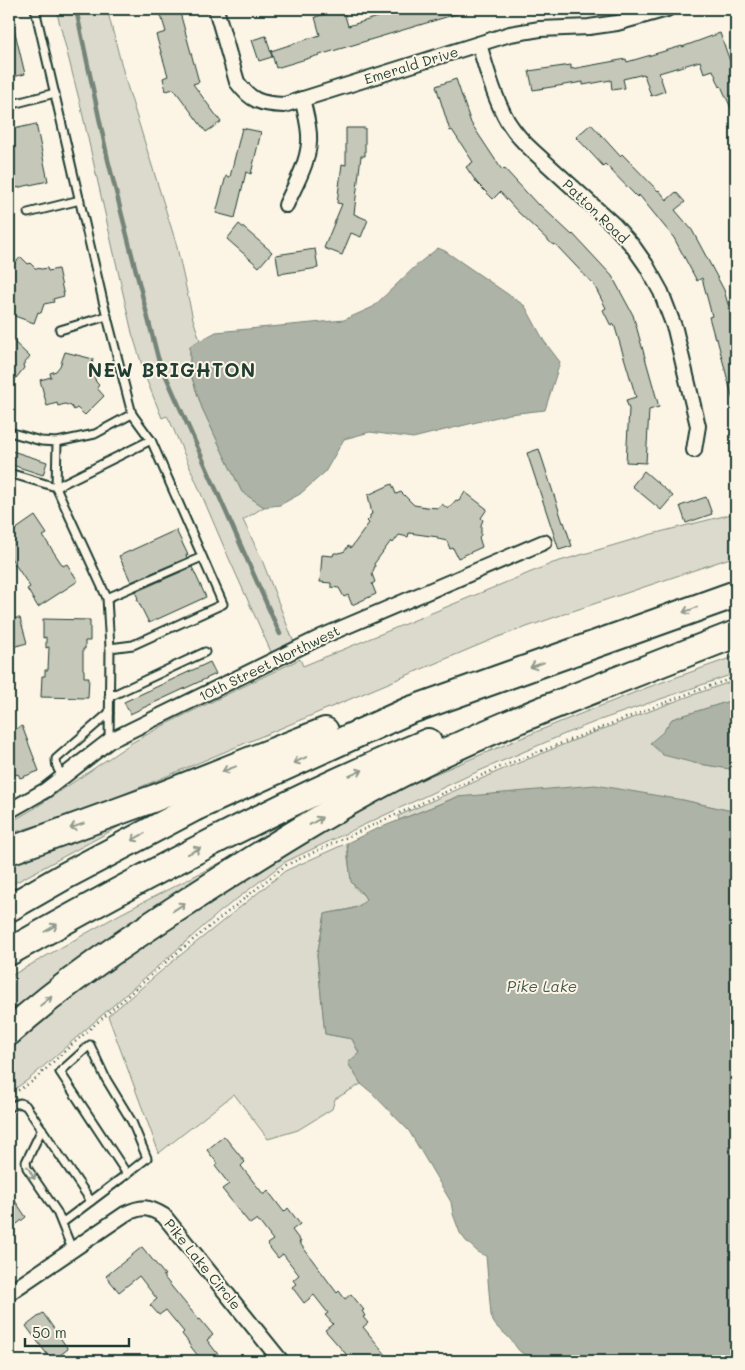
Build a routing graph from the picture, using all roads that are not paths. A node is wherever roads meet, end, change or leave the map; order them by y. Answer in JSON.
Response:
{"nodes":[{"id":1,"x":36,"y":9,"type":"edge"},
{"id":2,"x":216,"y":9,"type":"edge"},
{"id":3,"x":667,"y":9,"type":"edge"},
{"id":4,"x":479,"y":44,"type":"junction"},
{"id":5,"x":55,"y":93,"type":"junction"},
{"id":6,"x":302,"y":99,"type":"junction"},
{"id":7,"x":9,"y":105,"type":"edge"},
{"id":8,"x":80,"y":200,"type":"junction"},
{"id":9,"x":286,"y":205,"type":"dead end"},
{"id":10,"x":28,"y":213,"type":"dead end"},
{"id":11,"x":107,"y":316,"type":"junction"},
{"id":12,"x":60,"y":330,"type":"dead end"},
{"id":13,"x":132,"y":414,"type":"junction"},
{"id":14,"x":9,"y":432,"type":"edge"},
{"id":15,"x":151,"y":440,"type":"junction"},
{"id":16,"x":57,"y":442,"type":"junction"},
{"id":17,"x":694,"y":450,"type":"dead end"},
{"id":18,"x":9,"y":473,"type":"edge"},
{"id":19,"x":56,"y":487,"type":"junction"},
{"id":20,"x":544,"y":542,"type":"dead end"},
{"id":21,"x":202,"y":557,"type":"junction"},
{"id":22,"x":736,"y":594,"type":"edge"},
{"id":23,"x":107,"y":598,"type":"junction"},
{"id":24,"x":736,"y":632,"type":"edge"},
{"id":25,"x":110,"y":648,"type":"junction"},
{"id":26,"x":205,"y":652,"type":"dead end"},
{"id":27,"x":109,"y":697,"type":"junction"},
{"id":28,"x":408,"y":711,"type":"junction"},
{"id":29,"x":109,"y":713,"type":"junction"},
{"id":30,"x":109,"y":741,"type":"junction"},
{"id":31,"x":63,"y":776,"type":"junction"},
{"id":32,"x":9,"y":811,"type":"edge"},
{"id":33,"x":9,"y":851,"type":"edge"},
{"id":34,"x":9,"y":908,"type":"edge"},
{"id":35,"x":9,"y":952,"type":"edge"},
{"id":36,"x":9,"y":1032,"type":"edge"},
{"id":37,"x":9,"y":1107,"type":"edge"},
{"id":38,"x":42,"y":1129,"type":"junction"},
{"id":39,"x":128,"y":1174,"type":"junction"},
{"id":40,"x":91,"y":1201,"type":"junction"},
{"id":41,"x":62,"y":1223,"type":"junction"},
{"id":42,"x":72,"y":1249,"type":"junction"},
{"id":43,"x":9,"y":1293,"type":"edge"},
{"id":44,"x":281,"y":1361,"type":"edge"}],
"edges":[{"from":1,"to":5,"type":"lane"},
{"from":2,"to":6,"type":"street","name":"Emerald Drive"},
{"from":3,"to":4,"type":"street","name":"Emerald Drive"},
{"from":4,"to":6,"type":"street","name":"Emerald Drive"},
{"from":4,"to":17,"type":"street","name":"Patton Road"},
{"from":5,"to":7,"type":"lane"},
{"from":5,"to":8,"type":"lane"},
{"from":6,"to":9,"type":"street"},
{"from":8,"to":10,"type":"lane"},
{"from":8,"to":11,"type":"lane"},
{"from":11,"to":12,"type":"lane"},
{"from":11,"to":13,"type":"lane"},
{"from":13,"to":15,"type":"lane"},
{"from":13,"to":16,"type":"lane"},
{"from":14,"to":16,"type":"lane"},
{"from":15,"to":19,"type":"lane"},
{"from":15,"to":21,"type":"lane"},
{"from":16,"to":19,"type":"lane"},
{"from":18,"to":19,"type":"lane"},
{"from":19,"to":23,"type":"lane"},
{"from":20,"to":30,"type":"street","name":"10th Street Northwest"},
{"from":21,"to":23,"type":"lane"},
{"from":21,"to":25,"type":"lane"},
{"from":22,"to":28,"type":"highway","one_way":true},
{"from":23,"to":25,"type":"lane"},
{"from":35,"to":24,"type":"highway","one_way":true},
{"from":36,"to":24,"type":"highway","one_way":true},
{"from":25,"to":27,"type":"lane"},
{"from":26,"to":27,"type":"lane"},
{"from":27,"to":29,"type":"lane"},
{"from":28,"to":33,"type":"highway","one_way":true},
{"from":28,"to":34,"type":"highway","one_way":true},
{"from":29,"to":30,"type":"lane"},
{"from":29,"to":31,"type":"lane"},
{"from":30,"to":31,"type":"street","name":"10th Street Northwest"},
{"from":31,"to":32,"type":"street","name":"10th Street Northwest"},
{"from":37,"to":38,"type":"lane"},
{"from":38,"to":40,"type":"lane"},
{"from":38,"to":41,"type":"lane","one_way":true},
{"from":39,"to":39,"type":"lane"},
{"from":39,"to":40,"type":"lane"},
{"from":40,"to":41,"type":"lane"},
{"from":41,"to":42,"type":"lane"},
{"from":42,"to":43,"type":"street","name":"Pike Lake Circle"},
{"from":42,"to":44,"type":"street","name":"Pike Lake Circle"}]}
